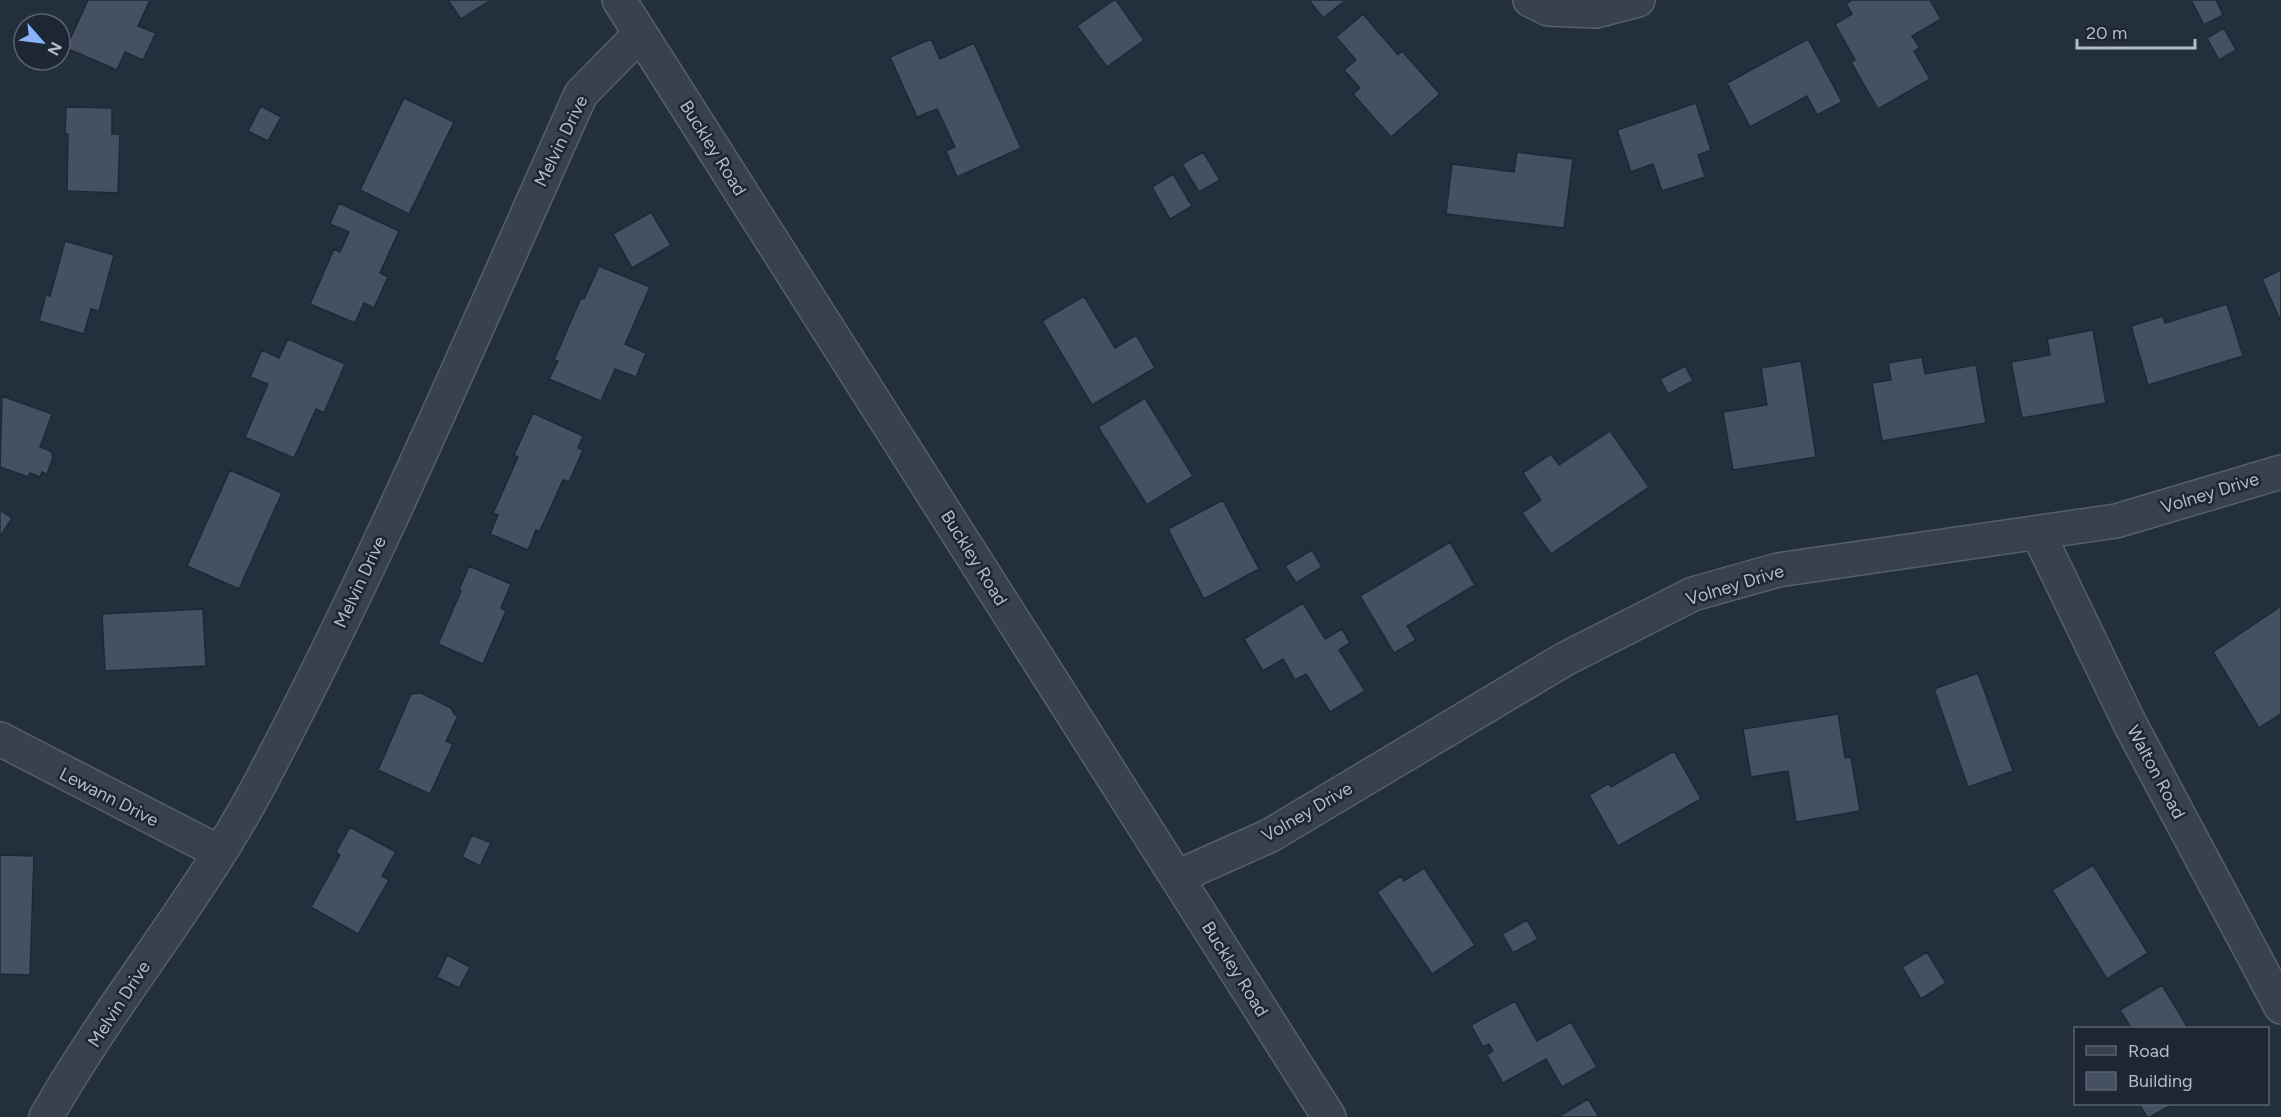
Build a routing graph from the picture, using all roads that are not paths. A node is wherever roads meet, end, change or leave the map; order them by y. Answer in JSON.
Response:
{"nodes":[{"id":1,"x":619,"y":0,"type":"edge"},
{"id":2,"x":1530,"y":0,"type":"edge"},
{"id":3,"x":1638,"y":0,"type":"edge"},
{"id":4,"x":640,"y":34,"type":"junction"},
{"id":5,"x":2281,"y":472,"type":"edge"},
{"id":6,"x":2038,"y":533,"type":"junction"},
{"id":7,"x":0,"y":740,"type":"edge"},
{"id":8,"x":219,"y":852,"type":"junction"},
{"id":9,"x":1177,"y":877,"type":"junction"},
{"id":10,"x":2281,"y":1007,"type":"edge"},
{"id":11,"x":46,"y":1117,"type":"edge"},
{"id":12,"x":1329,"y":1117,"type":"edge"}],
"edges":[{"from":1,"to":4,"type":"street","name":"Buckley Road"},
{"from":2,"to":3,"type":"street"},
{"from":4,"to":8,"type":"street","name":"Melvin Drive"},
{"from":4,"to":9,"type":"street","name":"Buckley Road"},
{"from":5,"to":6,"type":"street","name":"Volney Drive"},
{"from":6,"to":9,"type":"street","name":"Volney Drive"},
{"from":6,"to":10,"type":"street","name":"Walton Road"},
{"from":7,"to":8,"type":"street","name":"Lewann Drive"},
{"from":8,"to":11,"type":"street","name":"Melvin Drive"},
{"from":9,"to":12,"type":"street","name":"Buckley Road"}]}
